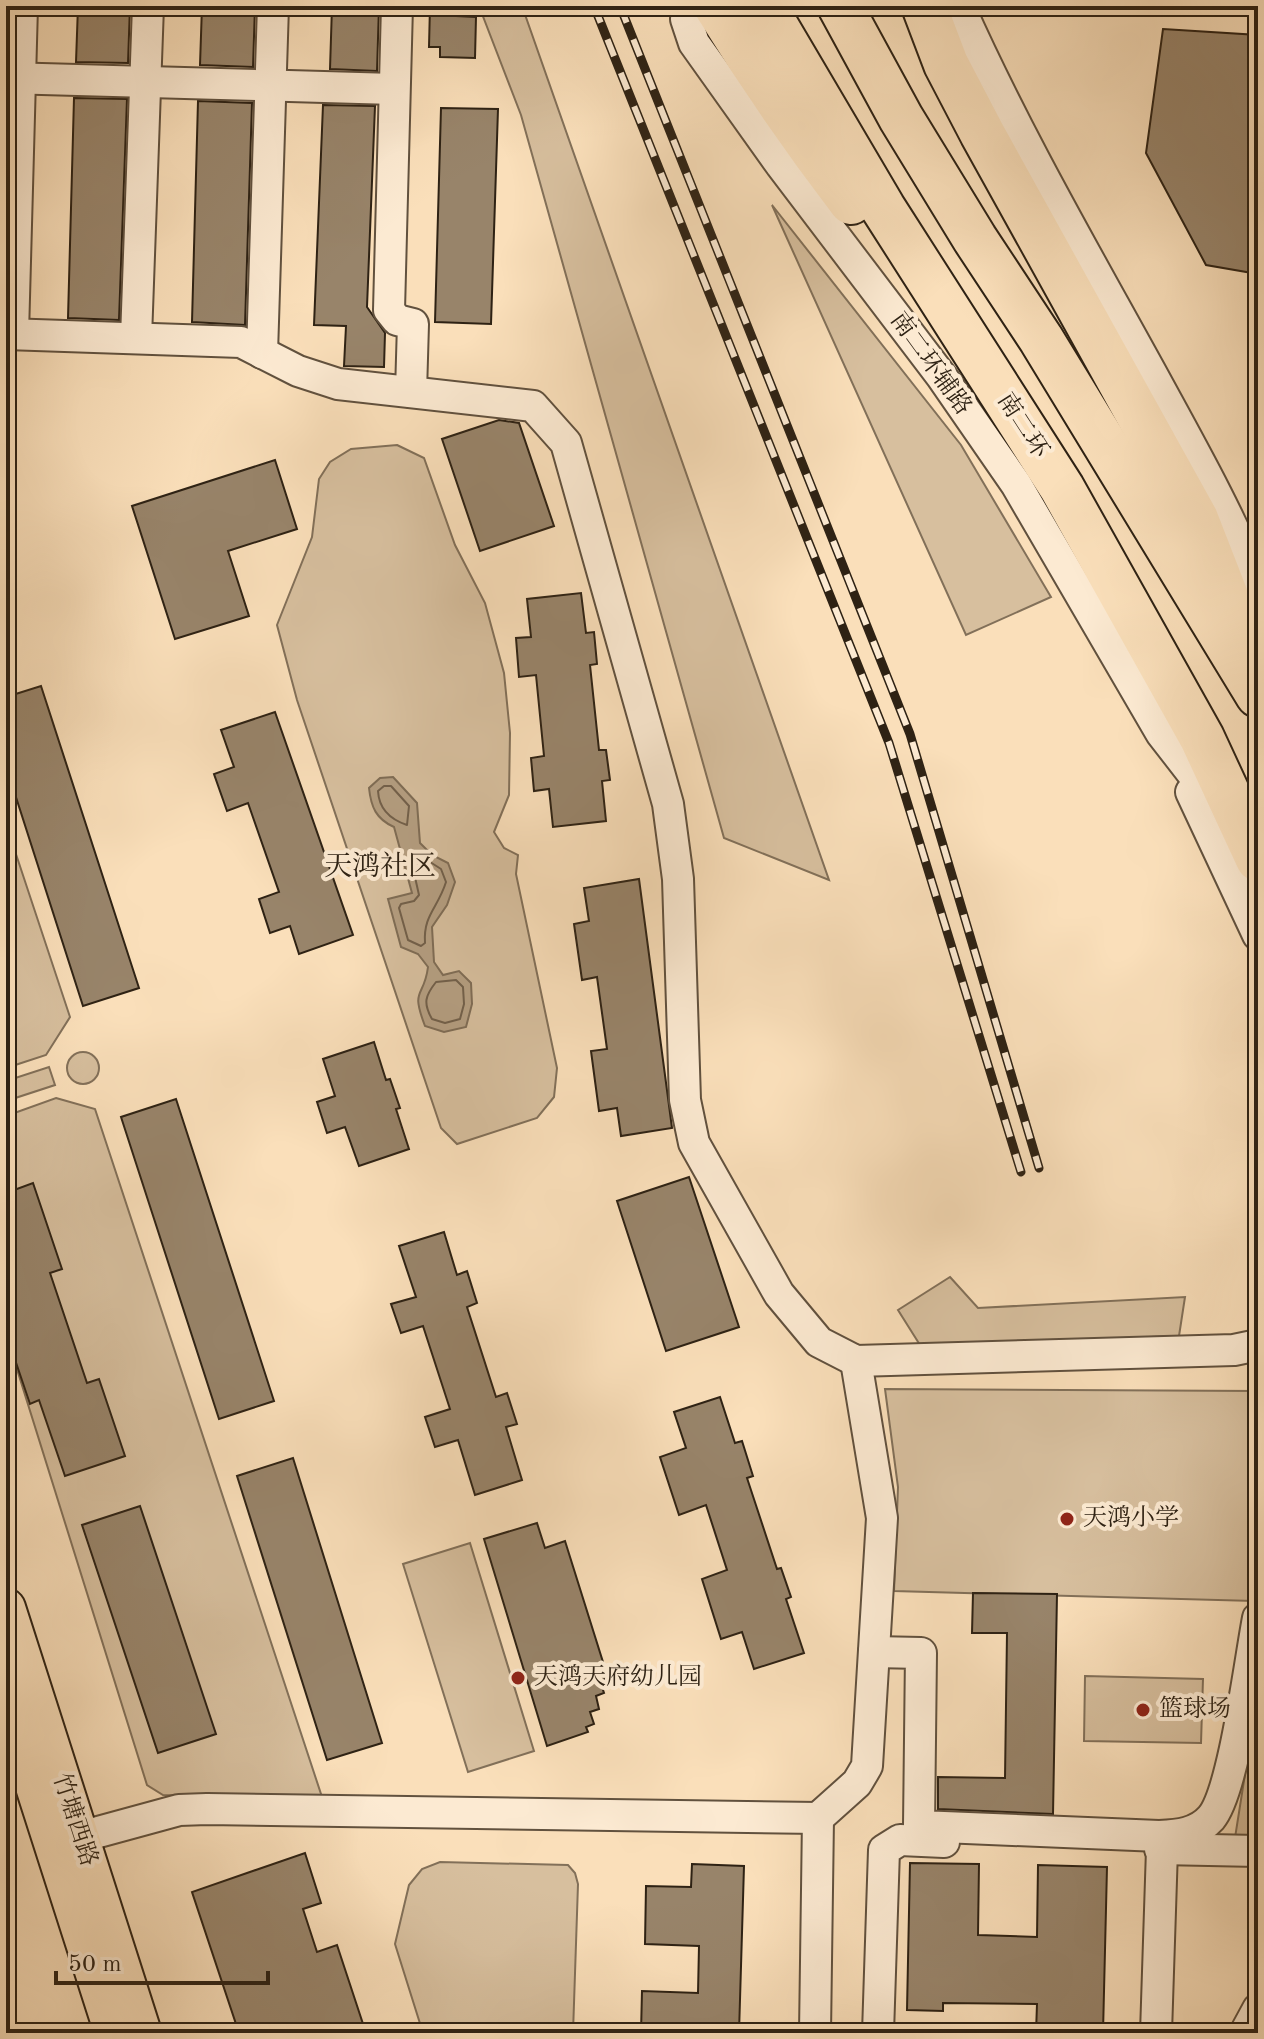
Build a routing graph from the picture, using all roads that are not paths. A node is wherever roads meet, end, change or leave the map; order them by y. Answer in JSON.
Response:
{"nodes":[{"id":1,"x":22,"y":6,"type":"edge"},
{"id":2,"x":148,"y":6,"type":"edge"},
{"id":3,"x":273,"y":6,"type":"edge"},
{"id":4,"x":397,"y":6,"type":"edge"},
{"id":5,"x":688,"y":6,"type":"edge"},
{"id":6,"x":716,"y":6,"type":"edge"},
{"id":7,"x":764,"y":6,"type":"edge"},
{"id":8,"x":840,"y":6,"type":"edge"},
{"id":9,"x":924,"y":6,"type":"edge"},
{"id":10,"x":959,"y":6,"type":"edge"},
{"id":11,"x":13,"y":78,"type":"edge"},
{"id":12,"x":145,"y":82,"type":"junction"},
{"id":13,"x":271,"y":85,"type":"junction"},
{"id":14,"x":394,"y":89,"type":"junction"},
{"id":15,"x":9,"y":334,"type":"edge"},
{"id":16,"x":136,"y":338,"type":"junction"},
{"id":17,"x":262,"y":353,"type":"junction"},
{"id":18,"x":996,"y":384,"type":"junction"},
{"id":19,"x":411,"y":392,"type":"junction"},
{"id":20,"x":1258,"y":585,"type":"edge"},
{"id":21,"x":1258,"y":682,"type":"edge"},
{"id":22,"x":1258,"y":695,"type":"edge"},
{"id":23,"x":1182,"y":736,"type":"junction"},
{"id":24,"x":1256,"y":855,"type":"edge"},
{"id":25,"x":1258,"y":935,"type":"edge"},
{"id":26,"x":1258,"y":1345,"type":"edge"},
{"id":27,"x":856,"y":1361,"type":"junction"},
{"id":28,"x":6,"y":1608,"type":"edge"},
{"id":29,"x":1258,"y":1618,"type":"edge"},
{"id":30,"x":874,"y":1652,"type":"junction"},
{"id":31,"x":6,"y":1696,"type":"edge"},
{"id":32,"x":818,"y":1818,"type":"junction"},
{"id":33,"x":80,"y":1837,"type":"junction"},
{"id":34,"x":1162,"y":1849,"type":"junction"},
{"id":35,"x":1258,"y":1851,"type":"edge"},
{"id":36,"x":1258,"y":2009,"type":"edge"},
{"id":37,"x":114,"y":2033,"type":"edge"},
{"id":38,"x":142,"y":2033,"type":"edge"},
{"id":39,"x":815,"y":2033,"type":"edge"},
{"id":40,"x":878,"y":2033,"type":"edge"},
{"id":41,"x":1156,"y":2033,"type":"edge"},
{"id":42,"x":1245,"y":2033,"type":"edge"}],
"edges":[{"from":1,"to":11,"type":"street"},
{"from":2,"to":12,"type":"street"},
{"from":3,"to":13,"type":"street"},
{"from":4,"to":14,"type":"street"},
{"from":5,"to":23,"type":"street","name":"南二环辅路"},
{"from":6,"to":18,"type":"highway"},
{"from":7,"to":18,"type":"highway","name":"南二环"},
{"from":8,"to":22,"type":"highway"},
{"from":9,"to":21,"type":"highway"},
{"from":10,"to":20,"type":"street"},
{"from":11,"to":12,"type":"street"},
{"from":11,"to":15,"type":"street"},
{"from":12,"to":13,"type":"street"},
{"from":12,"to":16,"type":"street"},
{"from":13,"to":14,"type":"street"},
{"from":13,"to":17,"type":"street"},
{"from":14,"to":19,"type":"street"},
{"from":15,"to":16,"type":"street"},
{"from":16,"to":17,"type":"street"},
{"from":17,"to":19,"type":"street"},
{"from":18,"to":23,"type":"highway","name":"南二环"},
{"from":19,"to":27,"type":"street"},
{"from":23,"to":24,"type":"highway","name":"南二环"},
{"from":23,"to":25,"type":"street","name":"南二环辅路"},
{"from":26,"to":27,"type":"street"},
{"from":27,"to":30,"type":"street"},
{"from":28,"to":33,"type":"main road","name":"竹塘西路"},
{"from":29,"to":30,"type":"street"},
{"from":30,"to":32,"type":"street"},
{"from":31,"to":37,"type":"main road","name":"竹塘西路"},
{"from":32,"to":33,"type":"street"},
{"from":32,"to":39,"type":"street"},
{"from":33,"to":38,"type":"main road","name":"竹塘西路"},
{"from":34,"to":35,"type":"street"},
{"from":34,"to":40,"type":"street"},
{"from":34,"to":41,"type":"street"},
{"from":36,"to":42,"type":"street"}]}
